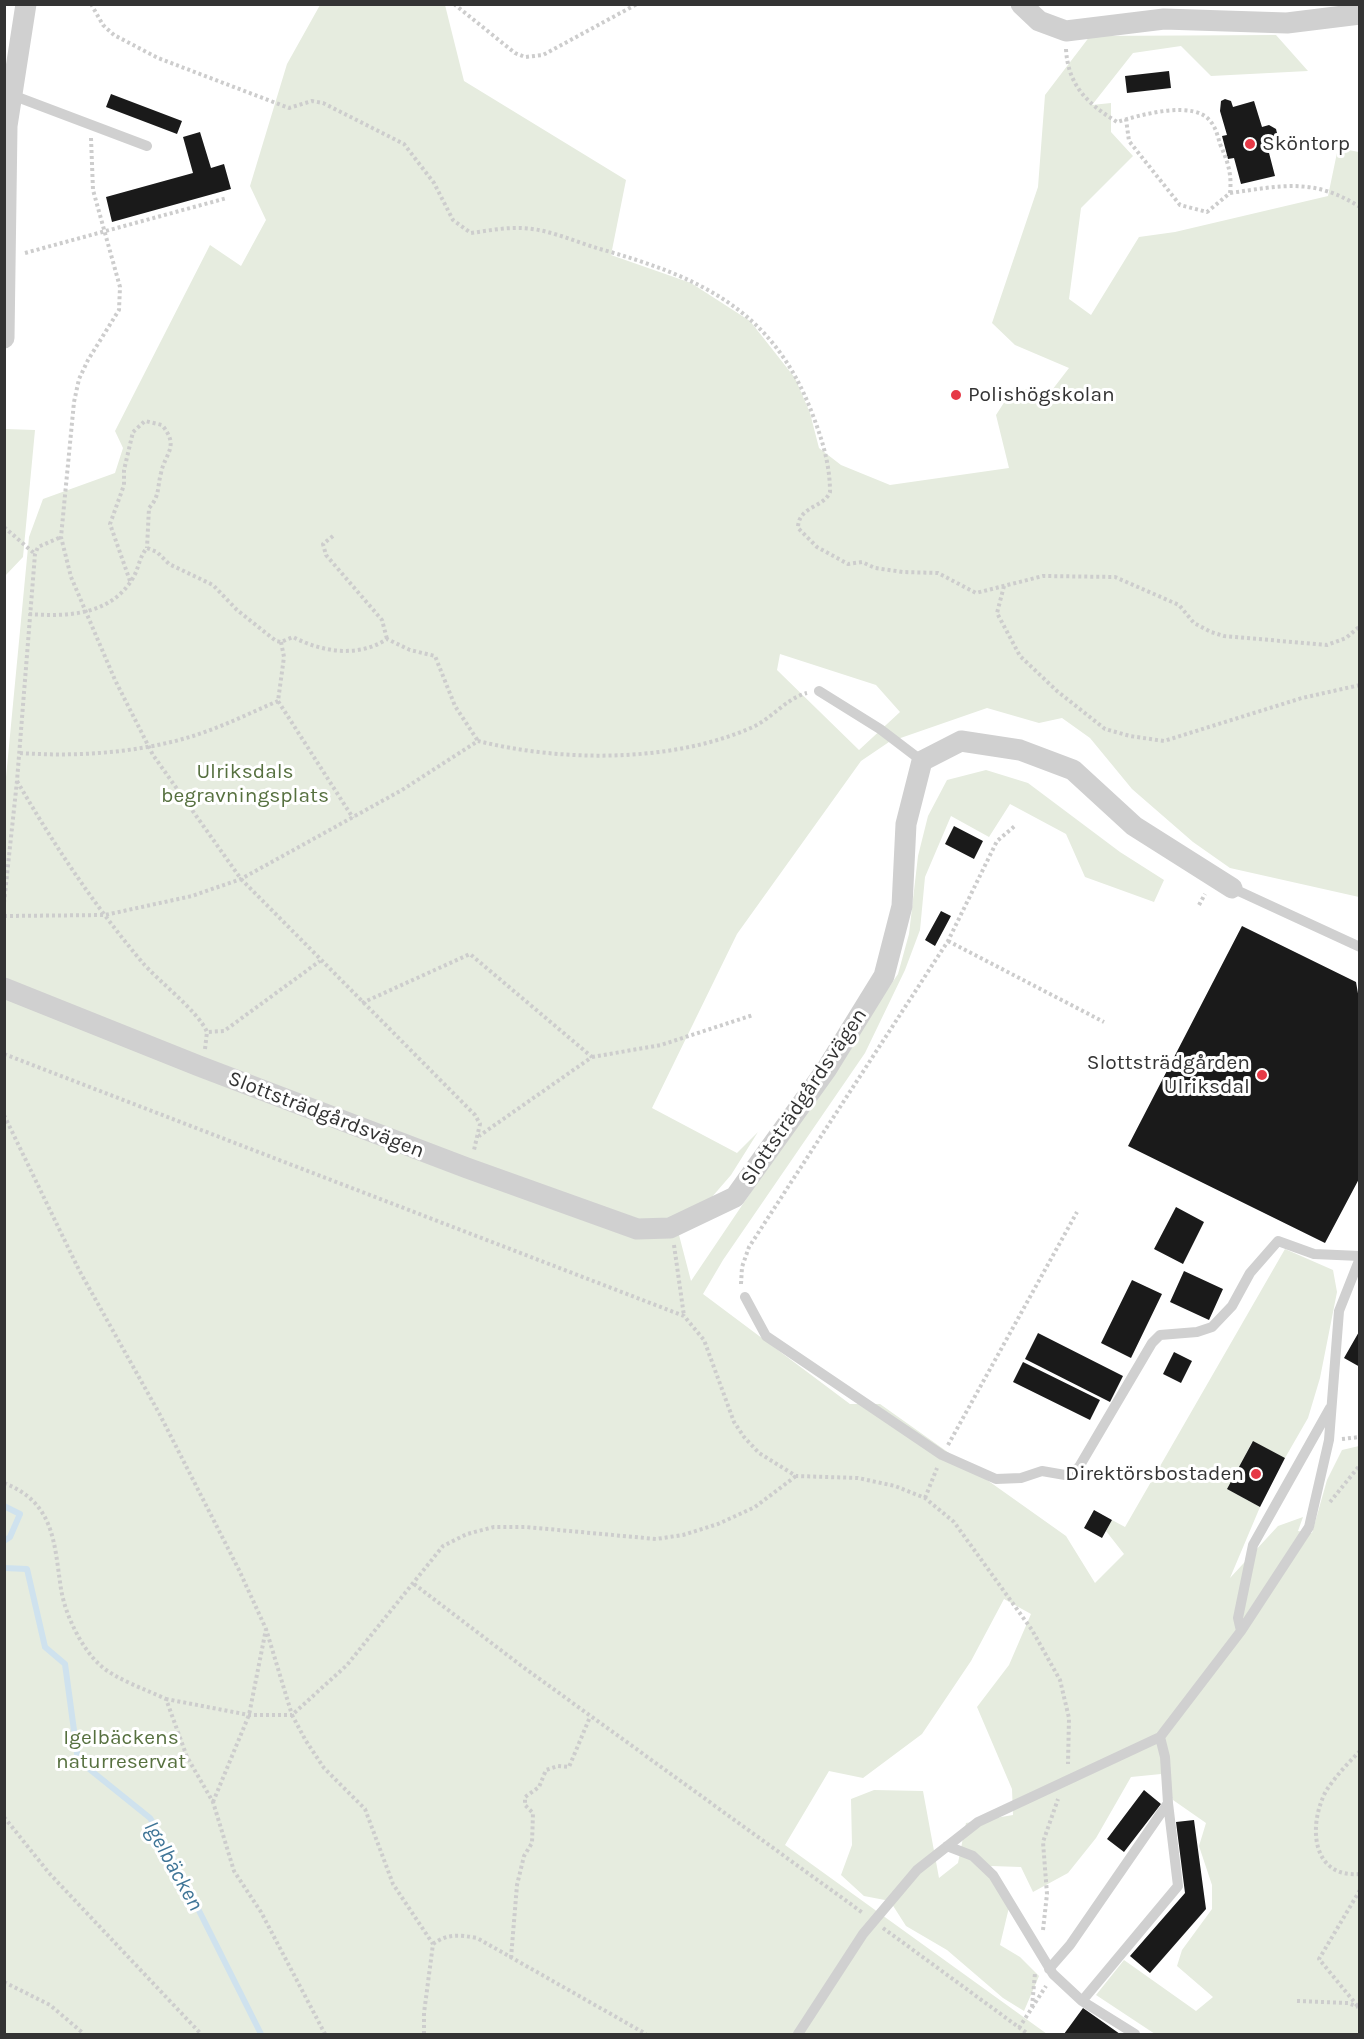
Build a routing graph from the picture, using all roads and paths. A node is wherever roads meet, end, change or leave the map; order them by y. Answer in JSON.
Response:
{"nodes":[{"id":1,"x":26,"y":4,"type":"edge"},
{"id":2,"x":91,"y":4,"type":"edge"},
{"id":3,"x":454,"y":4,"type":"edge"},
{"id":4,"x":637,"y":4,"type":"edge"},
{"id":5,"x":1021,"y":4,"type":"edge"},
{"id":6,"x":1359,"y":14,"type":"edge"},
{"id":7,"x":1066,"y":32,"type":"junction"},
{"id":8,"x":12,"y":95,"type":"junction"},
{"id":9,"x":1126,"y":119,"type":"junction"},
{"id":10,"x":92,"y":125,"type":"junction"},
{"id":11,"x":147,"y":146,"type":"dead end"},
{"id":12,"x":1230,"y":193,"type":"junction"},
{"id":13,"x":227,"y":198,"type":"dead end"},
{"id":14,"x":1359,"y":207,"type":"edge"},
{"id":15,"x":104,"y":232,"type":"junction"},
{"id":16,"x":6,"y":259,"type":"edge"},
{"id":17,"x":4,"y":338,"type":"edge"},
{"id":18,"x":4,"y":527,"type":"edge"},
{"id":19,"x":333,"y":536,"type":"dead end"},
{"id":20,"x":61,"y":537,"type":"junction"},
{"id":21,"x":147,"y":548,"type":"junction"},
{"id":22,"x":35,"y":554,"type":"junction"},
{"id":23,"x":130,"y":581,"type":"junction"},
{"id":24,"x":1004,"y":586,"type":"junction"},
{"id":25,"x":85,"y":612,"type":"junction"},
{"id":26,"x":28,"y":614,"type":"junction"},
{"id":27,"x":1359,"y":626,"type":"edge"},
{"id":28,"x":387,"y":639,"type":"junction"},
{"id":29,"x":281,"y":642,"type":"junction"},
{"id":30,"x":1359,"y":685,"type":"edge"},
{"id":31,"x":819,"y":691,"type":"joint"},
{"id":32,"x":278,"y":701,"type":"junction"},
{"id":33,"x":478,"y":741,"type":"junction"},
{"id":34,"x":148,"y":746,"type":"junction"},
{"id":35,"x":20,"y":753,"type":"junction"},
{"id":36,"x":922,"y":761,"type":"junction"},
{"id":37,"x":17,"y":781,"type":"junction"},
{"id":38,"x":354,"y":818,"type":"junction"},
{"id":39,"x":1016,"y":825,"type":"dead end"},
{"id":40,"x":241,"y":879,"type":"junction"},
{"id":41,"x":1232,"y":888,"type":"joint"},
{"id":42,"x":4,"y":903,"type":"edge"},
{"id":43,"x":105,"y":915,"type":"junction"},
{"id":44,"x":4,"y":916,"type":"edge"},
{"id":45,"x":948,"y":940,"type":"junction"},
{"id":46,"x":1359,"y":946,"type":"edge"},
{"id":47,"x":320,"y":961,"type":"junction"},
{"id":48,"x":4,"y":988,"type":"edge"},
{"id":49,"x":362,"y":1003,"type":"junction"},
{"id":50,"x":753,"y":1015,"type":"dead end"},
{"id":51,"x":1104,"y":1022,"type":"dead end"},
{"id":52,"x":4,"y":1054,"type":"edge"},
{"id":53,"x":592,"y":1057,"type":"junction"},
{"id":54,"x":4,"y":1115,"type":"edge"},
{"id":55,"x":478,"y":1137,"type":"junction"},
{"id":56,"x":467,"y":1168,"type":"junction"},
{"id":57,"x":1077,"y":1212,"type":"dead end"},
{"id":58,"x":670,"y":1228,"type":"junction"},
{"id":59,"x":1359,"y":1257,"type":"edge"},
{"id":60,"x":745,"y":1297,"type":"joint"},
{"id":61,"x":684,"y":1316,"type":"junction"},
{"id":62,"x":1332,"y":1404,"type":"junction"},
{"id":63,"x":942,"y":1455,"type":"junction"},
{"id":64,"x":1359,"y":1465,"type":"edge"},
{"id":65,"x":796,"y":1476,"type":"junction"},
{"id":66,"x":4,"y":1483,"type":"edge"},
{"id":67,"x":926,"y":1498,"type":"junction"},
{"id":68,"x":1310,"y":1527,"type":"junction"},
{"id":69,"x":414,"y":1584,"type":"junction"},
{"id":70,"x":266,"y":1629,"type":"junction"},
{"id":71,"x":1241,"y":1631,"type":"junction"},
{"id":72,"x":166,"y":1699,"type":"junction"},
{"id":73,"x":249,"y":1715,"type":"junction"},
{"id":74,"x":292,"y":1715,"type":"junction"},
{"id":75,"x":590,"y":1717,"type":"junction"},
{"id":76,"x":1160,"y":1737,"type":"junction"},
{"id":77,"x":1359,"y":1751,"type":"edge"},
{"id":78,"x":1064,"y":1781,"type":"junction"},
{"id":79,"x":213,"y":1802,"type":"junction"},
{"id":80,"x":1168,"y":1803,"type":"junction"},
{"id":81,"x":4,"y":1817,"type":"edge"},
{"id":82,"x":947,"y":1846,"type":"junction"},
{"id":83,"x":1359,"y":1874,"type":"edge"},
{"id":84,"x":1359,"y":1890,"type":"edge"},
{"id":85,"x":873,"y":1920,"type":"junction"},
{"id":86,"x":433,"y":1944,"type":"junction"},
{"id":87,"x":1039,"y":1953,"type":"junction"},
{"id":88,"x":511,"y":1958,"type":"junction"},
{"id":89,"x":1051,"y":1972,"type":"junction"},
{"id":90,"x":4,"y":1982,"type":"edge"},
{"id":91,"x":1082,"y":2001,"type":"junction"},
{"id":92,"x":1297,"y":2001,"type":"dead end"},
{"id":93,"x":1032,"y":2007,"type":"junction"},
{"id":94,"x":1359,"y":2008,"type":"edge"},
{"id":95,"x":1018,"y":2028,"type":"junction"},
{"id":96,"x":84,"y":2034,"type":"edge"},
{"id":97,"x":201,"y":2034,"type":"edge"},
{"id":98,"x":325,"y":2034,"type":"edge"},
{"id":99,"x":424,"y":2034,"type":"edge"},
{"id":100,"x":646,"y":2034,"type":"edge"},
{"id":101,"x":798,"y":2034,"type":"edge"},
{"id":102,"x":1028,"y":2034,"type":"edge"},
{"id":103,"x":1135,"y":2034,"type":"edge"}],
"edges":[{"from":1,"to":8,"type":"street"},
{"from":2,"to":24,"type":"path"},
{"from":3,"to":4,"type":"path"},
{"from":5,"to":7,"type":"street"},
{"from":6,"to":7,"type":"street"},
{"from":7,"to":9,"type":"path"},
{"from":8,"to":10,"type":"lane"},
{"from":8,"to":16,"type":"street"},
{"from":9,"to":12,"type":"path"},
{"from":9,"to":12,"type":"path"},
{"from":10,"to":11,"type":"lane"},
{"from":10,"to":15,"type":"path"},
{"from":12,"to":14,"type":"path"},
{"from":13,"to":15,"type":"path"},
{"from":15,"to":16,"type":"path"},
{"from":15,"to":20,"type":"path"},
{"from":16,"to":17,"type":"street"},
{"from":18,"to":22,"type":"path"},
{"from":19,"to":28,"type":"path"},
{"from":20,"to":22,"type":"path"},
{"from":20,"to":25,"type":"path"},
{"from":21,"to":23,"type":"path"},
{"from":21,"to":23,"type":"path"},
{"from":21,"to":29,"type":"path"},
{"from":22,"to":26,"type":"path"},
{"from":23,"to":25,"type":"path"},
{"from":24,"to":27,"type":"path"},
{"from":24,"to":30,"type":"path"},
{"from":25,"to":26,"type":"path"},
{"from":25,"to":34,"type":"path"},
{"from":26,"to":35,"type":"path"},
{"from":28,"to":29,"type":"path"},
{"from":28,"to":33,"type":"path"},
{"from":29,"to":32,"type":"path"},
{"from":31,"to":33,"type":"path"},
{"from":31,"to":36,"type":"lane"},
{"from":32,"to":34,"type":"path"},
{"from":32,"to":38,"type":"path"},
{"from":33,"to":38,"type":"path"},
{"from":34,"to":35,"type":"path"},
{"from":34,"to":40,"type":"path"},
{"from":35,"to":37,"type":"path"},
{"from":36,"to":41,"type":"street"},
{"from":36,"to":58,"type":"street","name":"Slottsträdgårdsvägen"},
{"from":37,"to":42,"type":"path"},
{"from":37,"to":43,"type":"path"},
{"from":38,"to":40,"type":"path"},
{"from":39,"to":45,"type":"path"},
{"from":40,"to":43,"type":"path"},
{"from":40,"to":47,"type":"path"},
{"from":41,"to":46,"type":"lane"},
{"from":43,"to":44,"type":"path"},
{"from":43,"to":47,"type":"path"},
{"from":45,"to":51,"type":"path"},
{"from":45,"to":60,"type":"path"},
{"from":47,"to":49,"type":"path"},
{"from":48,"to":56,"type":"street","name":"Slottsträdgårdsvägen"},
{"from":49,"to":53,"type":"path"},
{"from":49,"to":55,"type":"path"},
{"from":50,"to":53,"type":"path"},
{"from":52,"to":61,"type":"path"},
{"from":53,"to":55,"type":"path"},
{"from":54,"to":70,"type":"path"},
{"from":55,"to":56,"type":"path"},
{"from":56,"to":58,"type":"street","name":"Slottsträdgårdsvägen"},
{"from":57,"to":63,"type":"path"},
{"from":58,"to":61,"type":"path"},
{"from":59,"to":62,"type":"lane"},
{"from":59,"to":63,"type":"lane"},
{"from":60,"to":63,"type":"lane"},
{"from":61,"to":65,"type":"path"},
{"from":62,"to":68,"type":"lane"},
{"from":62,"to":71,"type":"lane"},
{"from":63,"to":67,"type":"path"},
{"from":64,"to":68,"type":"path"},
{"from":65,"to":67,"type":"path"},
{"from":65,"to":69,"type":"path"},
{"from":66,"to":72,"type":"path"},
{"from":67,"to":78,"type":"path"},
{"from":68,"to":71,"type":"lane"},
{"from":69,"to":74,"type":"path"},
{"from":69,"to":75,"type":"path"},
{"from":70,"to":73,"type":"path"},
{"from":70,"to":74,"type":"path"},
{"from":71,"to":76,"type":"lane"},
{"from":72,"to":73,"type":"path"},
{"from":72,"to":79,"type":"path"},
{"from":73,"to":74,"type":"path"},
{"from":73,"to":79,"type":"path"},
{"from":74,"to":86,"type":"path"},
{"from":75,"to":85,"type":"path"},
{"from":75,"to":88,"type":"path"},
{"from":76,"to":78,"type":"lane"},
{"from":76,"to":80,"type":"lane"},
{"from":77,"to":83,"type":"path"},
{"from":78,"to":82,"type":"lane"},
{"from":78,"to":87,"type":"path"},
{"from":79,"to":98,"type":"path"},
{"from":80,"to":89,"type":"lane"},
{"from":80,"to":91,"type":"lane"},
{"from":81,"to":97,"type":"path"},
{"from":82,"to":85,"type":"lane"},
{"from":82,"to":87,"type":"lane"},
{"from":84,"to":94,"type":"path"},
{"from":85,"to":95,"type":"path"},
{"from":85,"to":101,"type":"lane"},
{"from":86,"to":88,"type":"path"},
{"from":86,"to":99,"type":"path"},
{"from":87,"to":89,"type":"lane"},
{"from":87,"to":93,"type":"path"},
{"from":88,"to":100,"type":"path"},
{"from":89,"to":91,"type":"lane"},
{"from":89,"to":93,"type":"path"},
{"from":90,"to":96,"type":"path"},
{"from":91,"to":103,"type":"lane"},
{"from":92,"to":94,"type":"path"},
{"from":93,"to":95,"type":"path"},
{"from":95,"to":102,"type":"path"}]}
